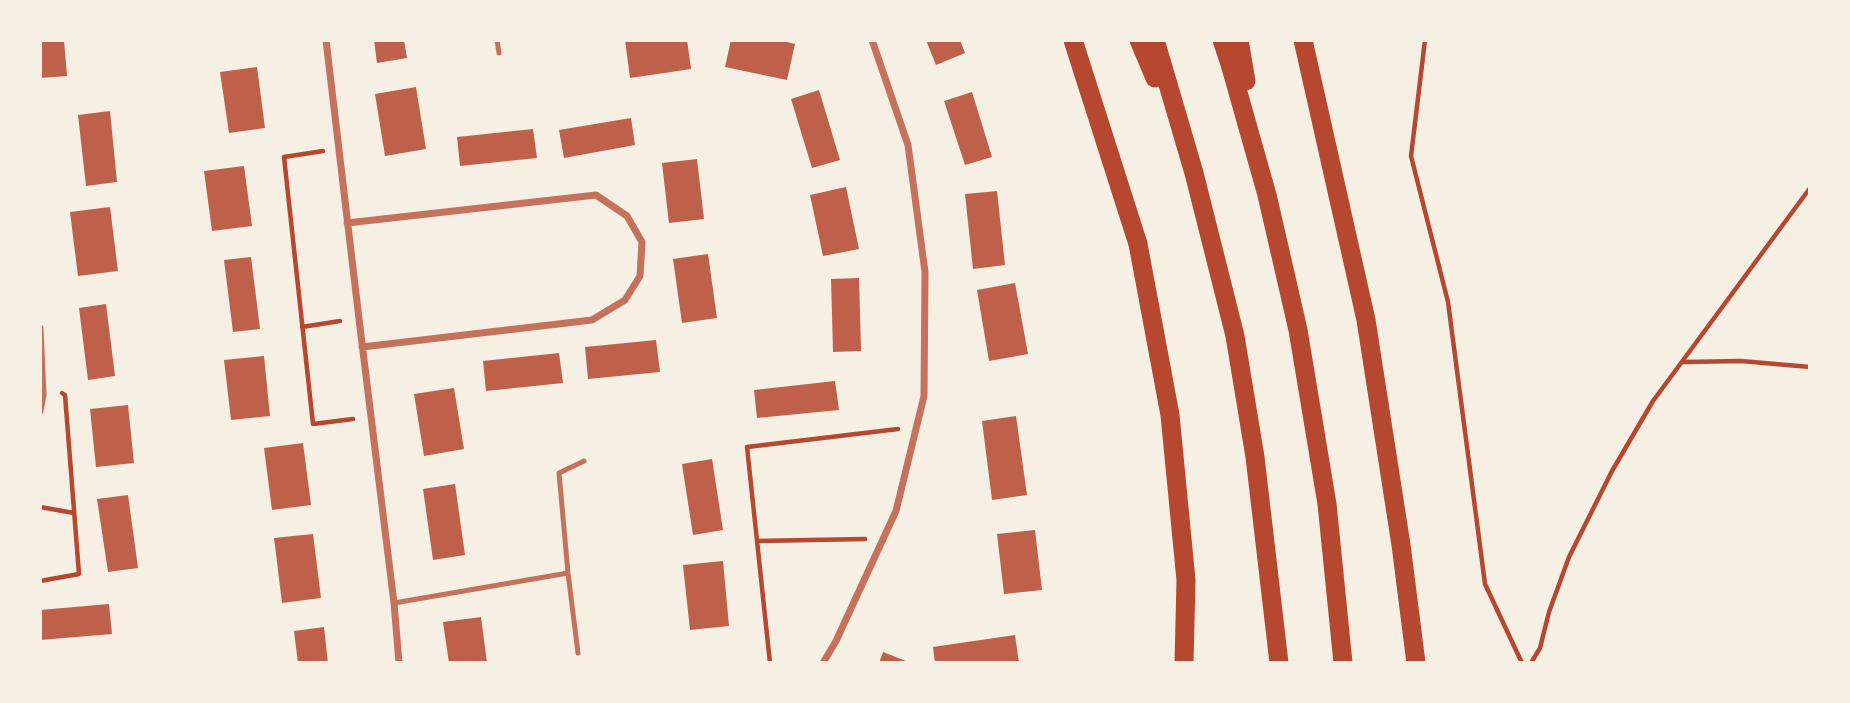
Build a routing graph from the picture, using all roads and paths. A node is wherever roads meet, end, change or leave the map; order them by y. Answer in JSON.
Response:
{"nodes":[{"id":1,"x":326,"y":40,"type":"edge"},
{"id":2,"x":497,"y":40,"type":"edge"},
{"id":3,"x":872,"y":40,"type":"edge"},
{"id":4,"x":1073,"y":40,"type":"edge"},
{"id":5,"x":1139,"y":40,"type":"edge"},
{"id":6,"x":1155,"y":40,"type":"edge"},
{"id":7,"x":1222,"y":40,"type":"edge"},
{"id":8,"x":1239,"y":40,"type":"edge"},
{"id":9,"x":1303,"y":40,"type":"edge"},
{"id":10,"x":1425,"y":40,"type":"edge"},
{"id":11,"x":499,"y":53,"type":"dead end"},
{"id":12,"x":338,"y":149,"type":"junction"},
{"id":13,"x":1194,"y":173,"type":"junction"},
{"id":14,"x":1810,"y":188,"type":"edge"},
{"id":15,"x":1267,"y":195,"type":"junction"},
{"id":16,"x":347,"y":223,"type":"junction"},
{"id":17,"x":359,"y":319,"type":"junction"},
{"id":18,"x":302,"y":327,"type":"junction"},
{"id":19,"x":40,"y":328,"type":"edge"},
{"id":20,"x":362,"y":347,"type":"junction"},
{"id":21,"x":1684,"y":362,"type":"junction"},
{"id":22,"x":1810,"y":367,"type":"edge"},
{"id":23,"x":43,"y":376,"type":"junction"},
{"id":24,"x":40,"y":411,"type":"edge"},
{"id":25,"x":371,"y":416,"type":"junction"},
{"id":26,"x":917,"y":426,"type":"junction"},
{"id":27,"x":584,"y":461,"type":"dead end"},
{"id":28,"x":40,"y":507,"type":"edge"},
{"id":29,"x":74,"y":513,"type":"junction"},
{"id":30,"x":884,"y":538,"type":"junction"},
{"id":31,"x":757,"y":541,"type":"junction"},
{"id":32,"x":568,"y":573,"type":"junction"},
{"id":33,"x":40,"y":581,"type":"edge"},
{"id":34,"x":394,"y":603,"type":"junction"},
{"id":35,"x":578,"y":653,"type":"dead end"},
{"id":36,"x":399,"y":663,"type":"edge"},
{"id":37,"x":770,"y":663,"type":"edge"},
{"id":38,"x":823,"y":663,"type":"edge"},
{"id":39,"x":1184,"y":663,"type":"edge"},
{"id":40,"x":1279,"y":663,"type":"edge"},
{"id":41,"x":1343,"y":663,"type":"edge"},
{"id":42,"x":1416,"y":663,"type":"edge"},
{"id":43,"x":1522,"y":663,"type":"edge"},
{"id":44,"x":1531,"y":663,"type":"edge"}],
"edges":[{"from":1,"to":12,"type":"street"},
{"from":2,"to":11,"type":"lane"},
{"from":3,"to":26,"type":"street"},
{"from":4,"to":39,"type":"highway"},
{"from":5,"to":13,"type":"highway"},
{"from":6,"to":13,"type":"highway"},
{"from":7,"to":15,"type":"highway"},
{"from":8,"to":15,"type":"highway"},
{"from":9,"to":42,"type":"highway"},
{"from":10,"to":43,"type":"path"},
{"from":12,"to":16,"type":"street"},
{"from":12,"to":18,"type":"path"},
{"from":13,"to":40,"type":"highway"},
{"from":14,"to":21,"type":"path"},
{"from":15,"to":41,"type":"highway"},
{"from":16,"to":17,"type":"street"},
{"from":16,"to":20,"type":"street"},
{"from":17,"to":18,"type":"path"},
{"from":17,"to":20,"type":"street"},
{"from":18,"to":25,"type":"path"},
{"from":19,"to":23,"type":"street"},
{"from":20,"to":25,"type":"street"},
{"from":21,"to":22,"type":"path"},
{"from":21,"to":44,"type":"path"},
{"from":23,"to":24,"type":"street"},
{"from":23,"to":29,"type":"path"},
{"from":25,"to":34,"type":"street"},
{"from":26,"to":30,"type":"street"},
{"from":26,"to":31,"type":"path"},
{"from":27,"to":32,"type":"lane"},
{"from":28,"to":29,"type":"path"},
{"from":29,"to":33,"type":"path"},
{"from":30,"to":31,"type":"path"},
{"from":30,"to":38,"type":"street"},
{"from":31,"to":37,"type":"path"},
{"from":32,"to":34,"type":"lane"},
{"from":32,"to":35,"type":"lane"},
{"from":34,"to":36,"type":"street"}]}
